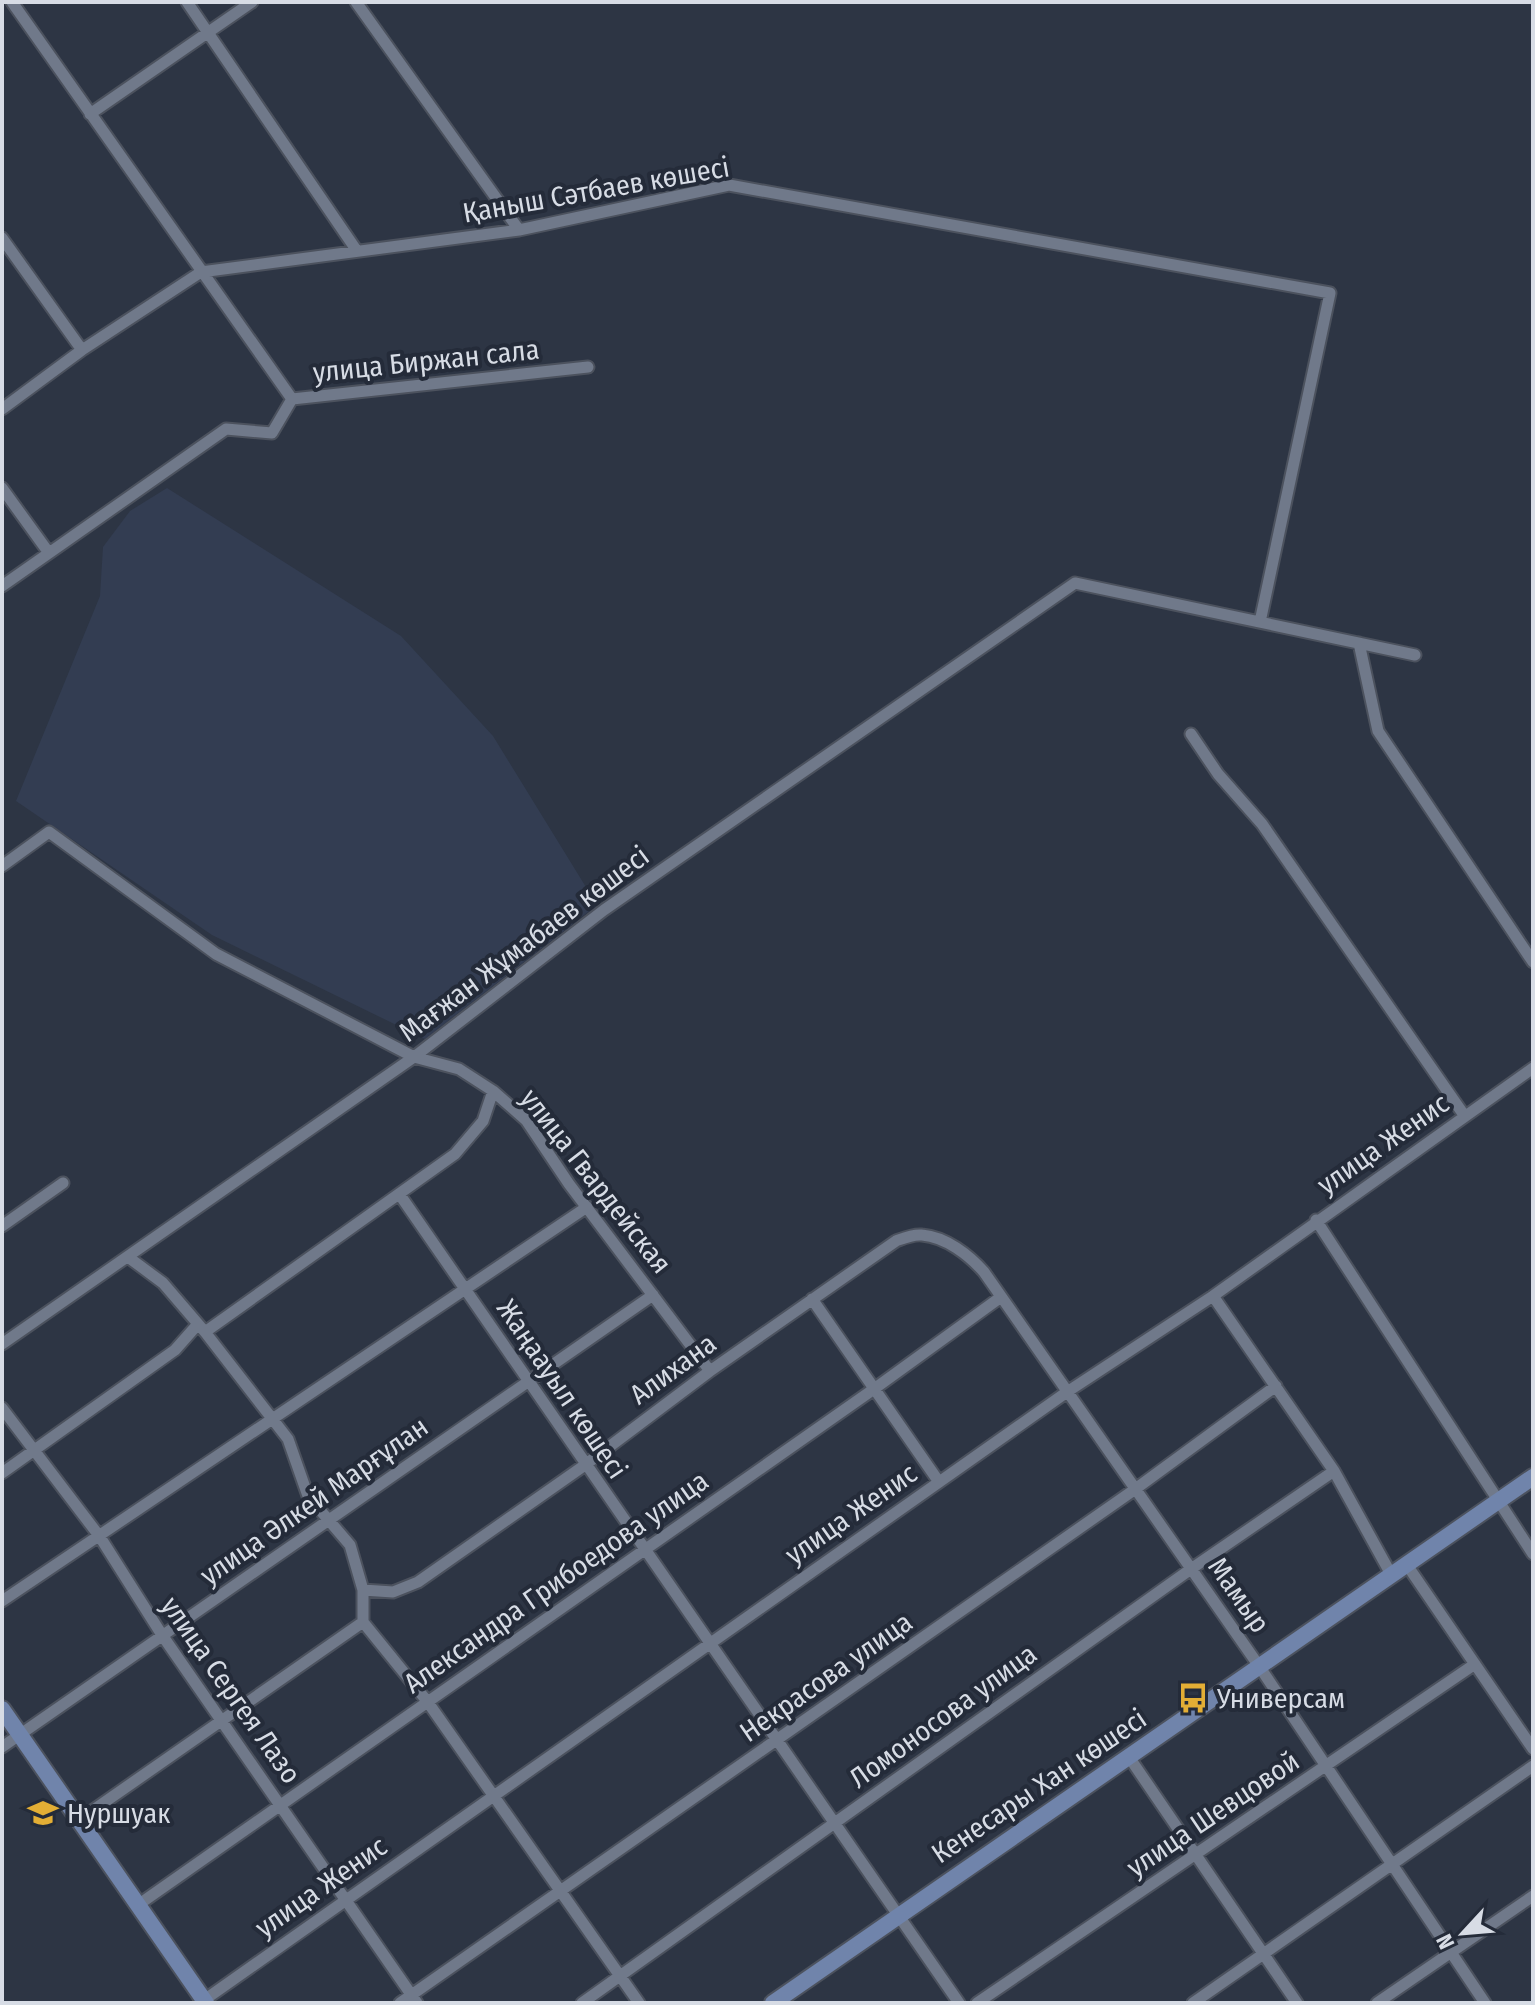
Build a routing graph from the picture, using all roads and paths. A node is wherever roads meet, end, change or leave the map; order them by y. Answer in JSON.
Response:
{"nodes":[{"id":1,"x":12,"y":2,"type":"edge"},
{"id":2,"x":187,"y":2,"type":"edge"},
{"id":3,"x":252,"y":2,"type":"edge"},
{"id":4,"x":356,"y":2,"type":"edge"},
{"id":5,"x":208,"y":33,"type":"junction"},
{"id":6,"x":90,"y":114,"type":"junction"},
{"id":7,"x":519,"y":230,"type":"junction"},
{"id":8,"x":2,"y":238,"type":"edge"},
{"id":9,"x":357,"y":251,"type":"junction"},
{"id":10,"x":201,"y":272,"type":"junction"},
{"id":11,"x":82,"y":350,"type":"junction"},
{"id":12,"x":588,"y":367,"type":"dead end"},
{"id":13,"x":292,"y":399,"type":"junction"},
{"id":14,"x":2,"y":409,"type":"edge"},
{"id":15,"x":2,"y":488,"type":"edge"},
{"id":16,"x":49,"y":553,"type":"junction"},
{"id":17,"x":2,"y":586,"type":"edge"},
{"id":18,"x":1260,"y":622,"type":"junction"},
{"id":19,"x":1359,"y":643,"type":"junction"},
{"id":20,"x":1415,"y":655,"type":"dead end"},
{"id":21,"x":1191,"y":734,"type":"dead end"},
{"id":22,"x":2,"y":866,"type":"edge"},
{"id":23,"x":1533,"y":962,"type":"edge"},
{"id":24,"x":414,"y":1057,"type":"junction"},
{"id":25,"x":1533,"y":1068,"type":"edge"},
{"id":26,"x":493,"y":1091,"type":"junction"},
{"id":27,"x":1464,"y":1115,"type":"junction"},
{"id":28,"x":63,"y":1183,"type":"dead end"},
{"id":29,"x":400,"y":1195,"type":"junction"},
{"id":30,"x":587,"y":1207,"type":"junction"},
{"id":31,"x":1316,"y":1220,"type":"junction"},
{"id":32,"x":2,"y":1226,"type":"edge"},
{"id":33,"x":931,"y":1237,"type":"joint"},
{"id":34,"x":128,"y":1257,"type":"junction"},
{"id":35,"x":464,"y":1288,"type":"junction"},
{"id":36,"x":653,"y":1295,"type":"junction"},
{"id":37,"x":1213,"y":1296,"type":"junction"},
{"id":38,"x":1001,"y":1297,"type":"junction"},
{"id":39,"x":812,"y":1299,"type":"junction"},
{"id":40,"x":202,"y":1328,"type":"junction"},
{"id":41,"x":2,"y":1344,"type":"edge"},
{"id":42,"x":710,"y":1371,"type":"junction"},
{"id":43,"x":527,"y":1381,"type":"junction"},
{"id":44,"x":1276,"y":1386,"type":"junction"},
{"id":45,"x":874,"y":1389,"type":"junction"},
{"id":46,"x":1067,"y":1392,"type":"junction"},
{"id":47,"x":2,"y":1408,"type":"edge"},
{"id":48,"x":273,"y":1417,"type":"junction"},
{"id":49,"x":33,"y":1451,"type":"junction"},
{"id":50,"x":585,"y":1465,"type":"junction"},
{"id":51,"x":1334,"y":1471,"type":"junction"},
{"id":52,"x":2,"y":1473,"type":"edge"},
{"id":53,"x":1533,"y":1477,"type":"edge"},
{"id":54,"x":939,"y":1482,"type":"junction"},
{"id":55,"x":1134,"y":1490,"type":"junction"},
{"id":56,"x":1497,"y":1502,"type":"junction"},
{"id":57,"x":330,"y":1522,"type":"junction"},
{"id":58,"x":100,"y":1537,"type":"junction"},
{"id":59,"x":643,"y":1550,"type":"junction"},
{"id":60,"x":1533,"y":1554,"type":"edge"},
{"id":61,"x":1407,"y":1565,"type":"junction"},
{"id":62,"x":1191,"y":1569,"type":"junction"},
{"id":63,"x":1392,"y":1576,"type":"junction"},
{"id":64,"x":363,"y":1590,"type":"junction"},
{"id":65,"x":2,"y":1601,"type":"edge"},
{"id":66,"x":363,"y":1622,"type":"junction"},
{"id":67,"x":162,"y":1635,"type":"junction"},
{"id":68,"x":710,"y":1643,"type":"junction"},
{"id":69,"x":1475,"y":1664,"type":"junction"},
{"id":70,"x":1259,"y":1666,"type":"junction"},
{"id":71,"x":427,"y":1701,"type":"junction"},
{"id":72,"x":2,"y":1709,"type":"edge"},
{"id":73,"x":222,"y":1720,"type":"junction"},
{"id":74,"x":19,"y":1735,"type":"junction"},
{"id":75,"x":778,"y":1741,"type":"junction"},
{"id":76,"x":2,"y":1747,"type":"edge"},
{"id":77,"x":1533,"y":1749,"type":"edge"},
{"id":78,"x":1129,"y":1757,"type":"junction"},
{"id":79,"x":1533,"y":1766,"type":"edge"},
{"id":80,"x":1327,"y":1767,"type":"junction"},
{"id":81,"x":494,"y":1794,"type":"junction"},
{"id":82,"x":281,"y":1803,"type":"junction"},
{"id":83,"x":79,"y":1820,"type":"junction"},
{"id":84,"x":835,"y":1823,"type":"junction"},
{"id":85,"x":1195,"y":1855,"type":"junction"},
{"id":86,"x":1392,"y":1865,"type":"junction"},
{"id":87,"x":561,"y":1890,"type":"junction"},
{"id":88,"x":1533,"y":1896,"type":"edge"},
{"id":89,"x":346,"y":1898,"type":"junction"},
{"id":90,"x":138,"y":1905,"type":"junction"},
{"id":91,"x":899,"y":1914,"type":"junction"},
{"id":92,"x":1451,"y":1951,"type":"junction"},
{"id":93,"x":1264,"y":1953,"type":"junction"},
{"id":94,"x":620,"y":1976,"type":"junction"},
{"id":95,"x":414,"y":1999,"type":"edge"},
{"id":96,"x":779,"y":2001,"type":"edge"},
{"id":97,"x":203,"y":2002,"type":"edge"},
{"id":98,"x":400,"y":2003,"type":"edge"},
{"id":99,"x":582,"y":2003,"type":"edge"},
{"id":100,"x":639,"y":2003,"type":"edge"},
{"id":101,"x":959,"y":2003,"type":"edge"},
{"id":102,"x":977,"y":2003,"type":"edge"},
{"id":103,"x":1193,"y":2003,"type":"edge"},
{"id":104,"x":1297,"y":2003,"type":"edge"},
{"id":105,"x":1377,"y":2003,"type":"edge"},
{"id":106,"x":1485,"y":2003,"type":"edge"}],
"edges":[{"from":1,"to":6,"type":"street"},
{"from":2,"to":5,"type":"street"},
{"from":3,"to":5,"type":"street"},
{"from":4,"to":7,"type":"street"},
{"from":5,"to":6,"type":"street"},
{"from":5,"to":9,"type":"street"},
{"from":6,"to":10,"type":"street"},
{"from":7,"to":9,"type":"street","name":"Қаныш Сәтбаев көшесі"},
{"from":7,"to":18,"type":"street","name":"Қаныш Сәтбаев көшесі"},
{"from":8,"to":11,"type":"street"},
{"from":9,"to":10,"type":"street","name":"Қаныш Сәтбаев көшесі"},
{"from":10,"to":11,"type":"street","name":"Қаныш Сәтбаев көшесі"},
{"from":10,"to":13,"type":"street"},
{"from":11,"to":14,"type":"street","name":"Қаныш Сәтбаев көшесі"},
{"from":12,"to":13,"type":"street","name":"улица Биржан сала"},
{"from":13,"to":16,"type":"street","name":"улица Биржан сала"},
{"from":15,"to":16,"type":"street"},
{"from":16,"to":17,"type":"street","name":"улица Биржан сала"},
{"from":18,"to":19,"type":"street"},
{"from":18,"to":24,"type":"street","name":"Мағжан Жұмабаев көшесі"},
{"from":19,"to":20,"type":"street"},
{"from":19,"to":23,"type":"street"},
{"from":21,"to":27,"type":"street"},
{"from":22,"to":24,"type":"street","name":"улица Гвардейская"},
{"from":24,"to":26,"type":"street","name":"улица Гвардейская"},
{"from":24,"to":34,"type":"street","name":"Мағжан Жұмабаев көшесі"},
{"from":25,"to":27,"type":"street","name":"улица Женис"},
{"from":26,"to":29,"type":"street"},
{"from":26,"to":30,"type":"street","name":"улица Гвардейская"},
{"from":27,"to":31,"type":"street","name":"улица Женис"},
{"from":28,"to":32,"type":"street"},
{"from":29,"to":35,"type":"street","name":"Жаңаауыл көшесі"},
{"from":29,"to":40,"type":"street"},
{"from":30,"to":35,"type":"street"},
{"from":30,"to":36,"type":"street","name":"улица Гвардейская"},
{"from":31,"to":37,"type":"street","name":"улица Женис"},
{"from":31,"to":56,"type":"street"},
{"from":33,"to":38,"type":"street","name":"Мамыр"},
{"from":33,"to":39,"type":"street","name":"Алихана"},
{"from":34,"to":40,"type":"street"},
{"from":34,"to":41,"type":"street","name":"Мағжан Жұмабаев көшесі"},
{"from":35,"to":43,"type":"street","name":"Жаңаауыл көшесі"},
{"from":35,"to":48,"type":"street"},
{"from":36,"to":42,"type":"street","name":"улица Гвардейская"},
{"from":36,"to":43,"type":"street","name":"улица Әлкей Марғұлан"},
{"from":37,"to":44,"type":"street"},
{"from":37,"to":46,"type":"street","name":"улица Женис"},
{"from":38,"to":45,"type":"street","name":"Александра Грибоедова улица"},
{"from":38,"to":46,"type":"street","name":"Мамыр"},
{"from":39,"to":42,"type":"street","name":"Алихана"},
{"from":39,"to":45,"type":"street"},
{"from":40,"to":48,"type":"street"},
{"from":40,"to":49,"type":"street"},
{"from":42,"to":50,"type":"street","name":"Алихана"},
{"from":43,"to":50,"type":"street","name":"Жаңаауыл көшесі"},
{"from":43,"to":57,"type":"street","name":"улица Әлкей Марғұлан"},
{"from":44,"to":51,"type":"street"},
{"from":44,"to":55,"type":"street","name":"Некрасова улица"},
{"from":45,"to":54,"type":"street"},
{"from":45,"to":59,"type":"street","name":"Александра Грибоедова улица"},
{"from":46,"to":54,"type":"street","name":"улица Женис"},
{"from":46,"to":55,"type":"street","name":"Мамыр"},
{"from":47,"to":49,"type":"street","name":"улица Сергея Лазо"},
{"from":48,"to":57,"type":"street"},
{"from":48,"to":58,"type":"street"},
{"from":49,"to":52,"type":"street"},
{"from":49,"to":58,"type":"street","name":"улица Сергея Лазо"},
{"from":50,"to":59,"type":"street","name":"Жаңаауыл көшесі"},
{"from":50,"to":64,"type":"street","name":"Алихана"},
{"from":51,"to":62,"type":"street","name":"Ломоносова улица"},
{"from":51,"to":63,"type":"street"},
{"from":53,"to":56,"type":"main road","name":"Кенесары Хан көшесі"},
{"from":54,"to":68,"type":"street","name":"улица Женис"},
{"from":55,"to":62,"type":"street","name":"Мамыр"},
{"from":55,"to":75,"type":"street","name":"Некрасова улица"},
{"from":56,"to":60,"type":"street"},
{"from":56,"to":61,"type":"main road","name":"Кенесары Хан көшесі"},
{"from":57,"to":64,"type":"street"},
{"from":57,"to":67,"type":"street","name":"улица Әлкей Марғұлан"},
{"from":58,"to":65,"type":"street"},
{"from":58,"to":67,"type":"street","name":"улица Сергея Лазо"},
{"from":59,"to":68,"type":"street","name":"Жаңаауыл көшесі"},
{"from":59,"to":71,"type":"street","name":"Александра Грибоедова улица"},
{"from":61,"to":63,"type":"main road","name":"Кенесары Хан көшесі"},
{"from":61,"to":69,"type":"street"},
{"from":62,"to":70,"type":"street","name":"Мамыр"},
{"from":62,"to":84,"type":"street","name":"Ломоносова улица"},
{"from":63,"to":70,"type":"main road","name":"Кенесары Хан көшесі"},
{"from":64,"to":66,"type":"street"},
{"from":66,"to":71,"type":"street"},
{"from":66,"to":73,"type":"street"},
{"from":67,"to":73,"type":"street","name":"улица Сергея Лазо"},
{"from":67,"to":74,"type":"street","name":"улица Әлкей Марғұлан"},
{"from":68,"to":75,"type":"street","name":"Жаңаауыл көшесі"},
{"from":68,"to":81,"type":"street","name":"улица Женис"},
{"from":69,"to":77,"type":"street"},
{"from":69,"to":80,"type":"street","name":"улица Шевцовой"},
{"from":70,"to":78,"type":"main road","name":"Кенесары Хан көшесі"},
{"from":70,"to":80,"type":"street","name":"Мамыр"},
{"from":71,"to":81,"type":"street"},
{"from":71,"to":82,"type":"street","name":"Александра Грибоедова улица"},
{"from":72,"to":74,"type":"main road"},
{"from":73,"to":82,"type":"street","name":"улица Сергея Лазо"},
{"from":73,"to":83,"type":"street"},
{"from":74,"to":76,"type":"street","name":"улица Әлкей Марғұлан"},
{"from":74,"to":83,"type":"main road"},
{"from":75,"to":84,"type":"street","name":"Жаңаауыл көшесі"},
{"from":75,"to":87,"type":"street","name":"Некрасова улица"},
{"from":78,"to":85,"type":"street"},
{"from":78,"to":91,"type":"main road","name":"Кенесары Хан көшесі"},
{"from":79,"to":86,"type":"street"},
{"from":80,"to":85,"type":"street","name":"улица Шевцовой"},
{"from":80,"to":86,"type":"street","name":"Мамыр"},
{"from":81,"to":87,"type":"street"},
{"from":81,"to":89,"type":"street","name":"улица Женис"},
{"from":82,"to":89,"type":"street","name":"улица Сергея Лазо"},
{"from":82,"to":90,"type":"street","name":"Александра Грибоедова улица"},
{"from":83,"to":90,"type":"main road"},
{"from":84,"to":91,"type":"street","name":"Жаңаауыл көшесі"},
{"from":84,"to":94,"type":"street","name":"Ломоносова улица"},
{"from":85,"to":93,"type":"street"},
{"from":85,"to":102,"type":"street","name":"улица Шевцовой"},
{"from":86,"to":92,"type":"street","name":"Мамыр"},
{"from":86,"to":93,"type":"street"},
{"from":87,"to":94,"type":"street"},
{"from":87,"to":95,"type":"street","name":"Некрасова улица"},
{"from":88,"to":92,"type":"street"},
{"from":89,"to":95,"type":"street","name":"улица Сергея Лазо"},
{"from":89,"to":97,"type":"street","name":"улица Женис"},
{"from":90,"to":97,"type":"main road"},
{"from":91,"to":96,"type":"main road","name":"Кенесары Хан көшесі"},
{"from":91,"to":101,"type":"street","name":"Жаңаауыл көшесі"},
{"from":92,"to":105,"type":"street"},
{"from":92,"to":106,"type":"street","name":"Мамыр"},
{"from":93,"to":103,"type":"street"},
{"from":93,"to":104,"type":"street"},
{"from":94,"to":99,"type":"street","name":"Ломоносова улица"},
{"from":94,"to":100,"type":"street"},
{"from":95,"to":98,"type":"street","name":"Некрасова улица"}]}
